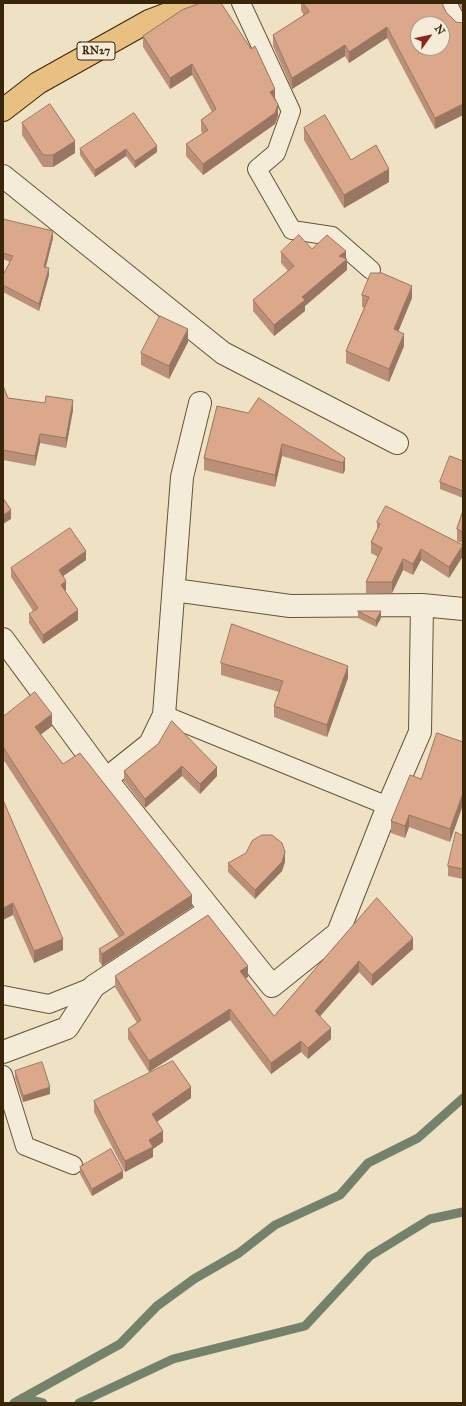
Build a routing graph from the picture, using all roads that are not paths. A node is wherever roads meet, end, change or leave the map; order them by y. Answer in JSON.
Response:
{"nodes":[{"id":1,"x":196,"y":3,"type":"edge"},
{"id":2,"x":241,"y":3,"type":"edge"},
{"id":3,"x":447,"y":3,"type":"edge"},
{"id":4,"x":463,"y":25,"type":"edge"},
{"id":5,"x":3,"y":110,"type":"edge"},
{"id":6,"x":3,"y":176,"type":"edge"},
{"id":7,"x":370,"y":270,"type":"dead end"},
{"id":8,"x":200,"y":403,"type":"dead end"},
{"id":9,"x":397,"y":443,"type":"dead end"},
{"id":10,"x":174,"y":590,"type":"junction"},
{"id":11,"x":422,"y":606,"type":"junction"},
{"id":12,"x":463,"y":609,"type":"edge"},
{"id":13,"x":3,"y":639,"type":"edge"},
{"id":14,"x":164,"y":715,"type":"junction"},
{"id":15,"x":106,"y":780,"type":"junction"},
{"id":16,"x":388,"y":806,"type":"junction"},
{"id":17,"x":210,"y":910,"type":"junction"},
{"id":18,"x":94,"y":986,"type":"junction"},
{"id":19,"x":3,"y":995,"type":"edge"},
{"id":20,"x":3,"y":1052,"type":"edge"},
{"id":21,"x":3,"y":1075,"type":"edge"},
{"id":22,"x":73,"y":1165,"type":"dead end"}],
"edges":[{"from":1,"to":5,"type":"main road","number":"RN27"},
{"from":2,"to":7,"type":"lane"},
{"from":3,"to":4,"type":"lane"},
{"from":6,"to":9,"type":"street"},
{"from":8,"to":10,"type":"street"},
{"from":10,"to":11,"type":"street"},
{"from":10,"to":14,"type":"street"},
{"from":11,"to":12,"type":"street"},
{"from":11,"to":16,"type":"street"},
{"from":13,"to":15,"type":"street"},
{"from":14,"to":15,"type":"street"},
{"from":14,"to":16,"type":"lane"},
{"from":15,"to":17,"type":"street"},
{"from":16,"to":17,"type":"street"},
{"from":17,"to":18,"type":"street"},
{"from":18,"to":19,"type":"lane"},
{"from":18,"to":20,"type":"street"},
{"from":21,"to":22,"type":"lane"}]}
